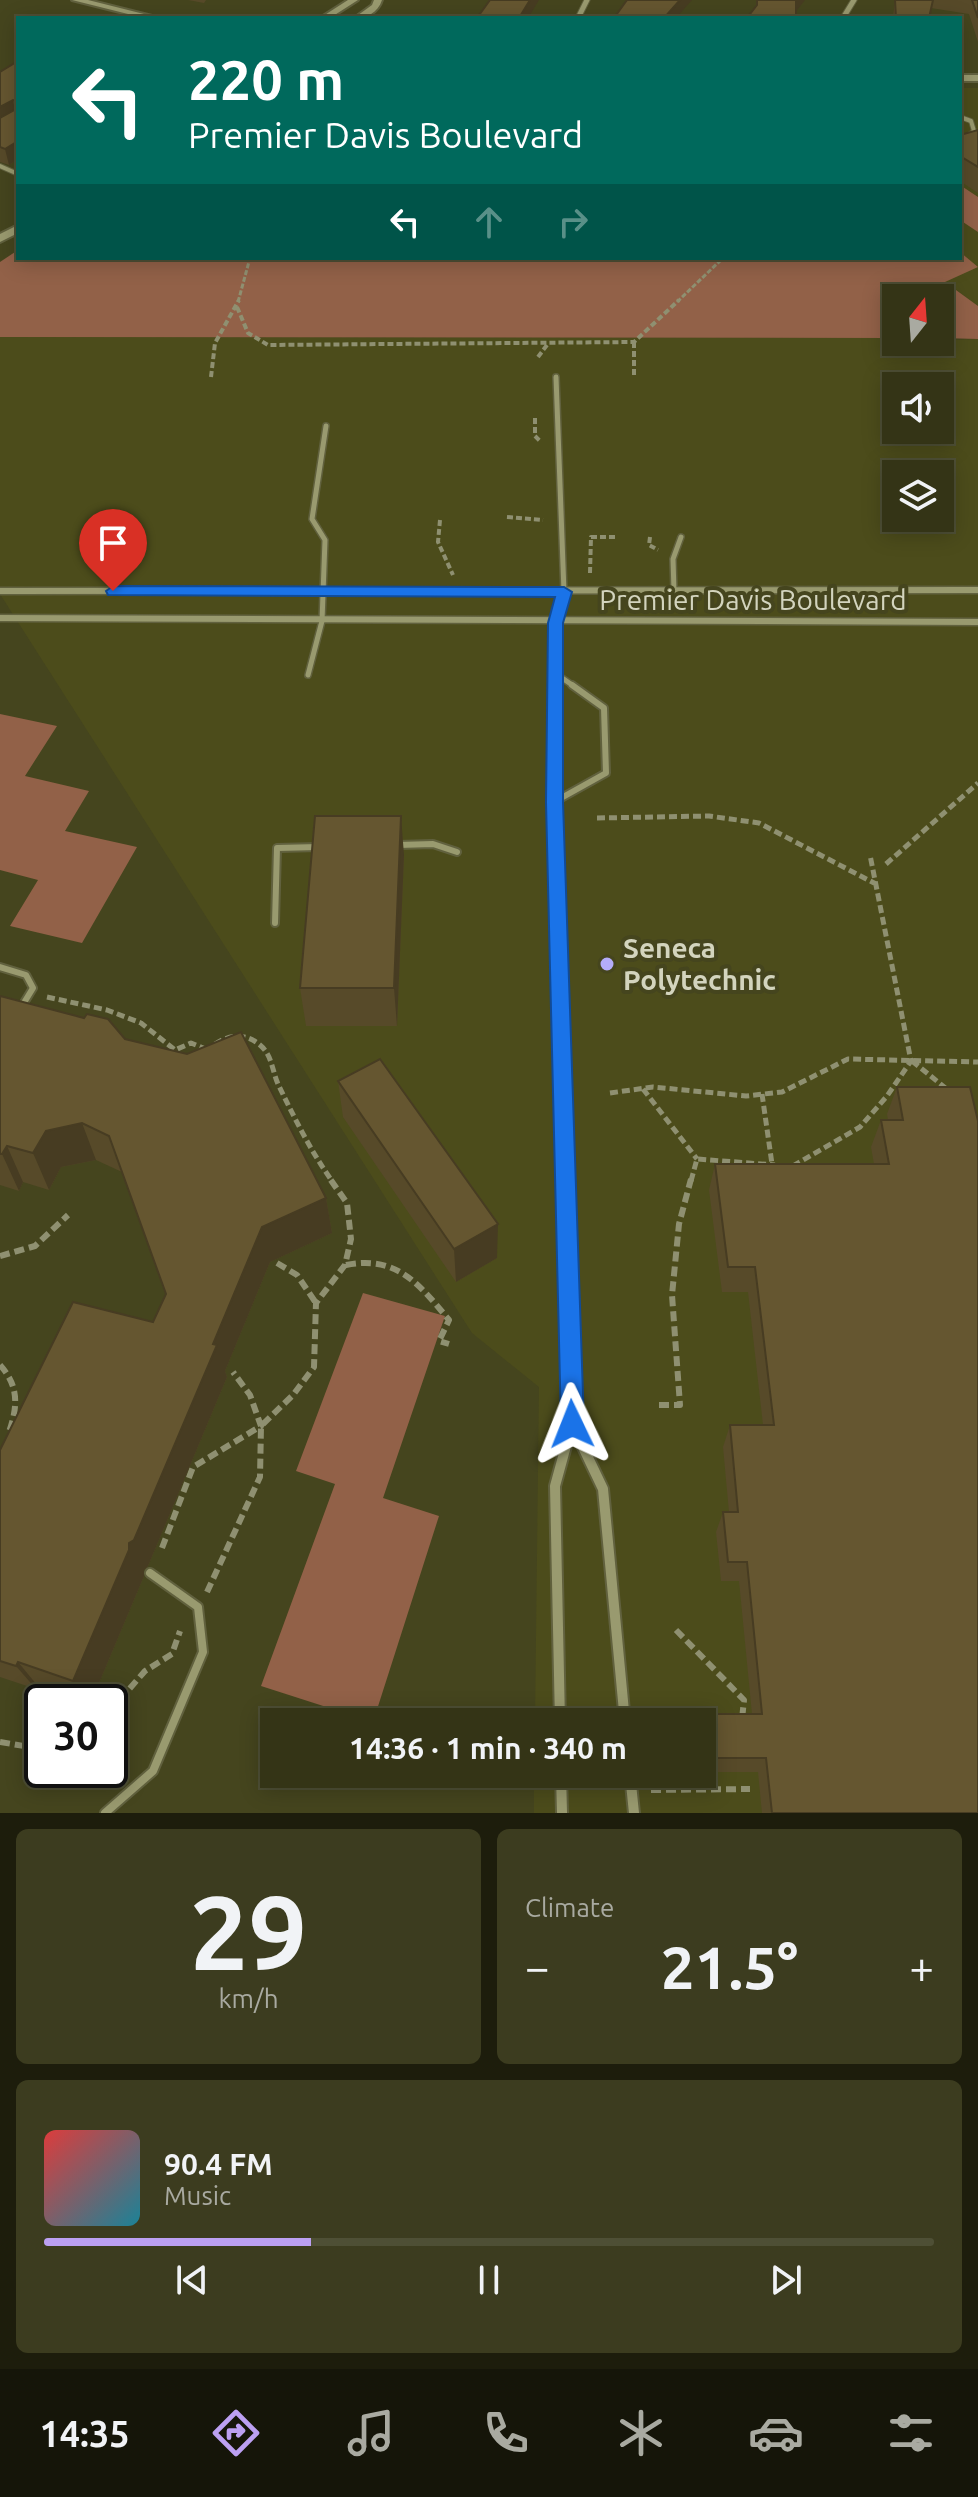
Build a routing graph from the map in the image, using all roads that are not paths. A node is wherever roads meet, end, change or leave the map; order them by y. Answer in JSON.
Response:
{"nodes":[{"id":1,"x":76,"y":0,"type":"edge"},
{"id":2,"x":354,"y":0,"type":"edge"},
{"id":3,"x":378,"y":0,"type":"edge"},
{"id":4,"x":101,"y":2,"type":"edge"},
{"id":5,"x":149,"y":16,"type":"edge"},
{"id":6,"x":327,"y":16,"type":"edge"},
{"id":7,"x":361,"y":16,"type":"edge"},
{"id":8,"x":962,"y":118,"type":"edge"},
{"id":9,"x":962,"y":140,"type":"edge"},
{"id":10,"x":556,"y":377,"type":"dead end"},
{"id":11,"x":326,"y":426,"type":"dead end"},
{"id":12,"x":681,"y":537,"type":"dead end"},
{"id":13,"x":978,"y":590,"type":"edge"},
{"id":14,"x":0,"y":591,"type":"edge"},
{"id":15,"x":322,"y":591,"type":"junction"},
{"id":16,"x":674,"y":591,"type":"junction"},
{"id":17,"x":564,"y":592,"type":"junction"},
{"id":18,"x":0,"y":618,"type":"edge"},
{"id":19,"x":322,"y":621,"type":"junction"},
{"id":20,"x":978,"y":622,"type":"edge"},
{"id":21,"x":555,"y":623,"type":"junction"},
{"id":22,"x":555,"y":673,"type":"junction"},
{"id":23,"x":308,"y":675,"type":"dead end"},
{"id":24,"x":554,"y":802,"type":"junction"},
{"id":25,"x":386,"y":845,"type":"edge"},
{"id":26,"x":324,"y":847,"type":"edge"},
{"id":27,"x":457,"y":852,"type":"dead end"},
{"id":28,"x":275,"y":923,"type":"dead end"},
{"id":29,"x":0,"y":967,"type":"edge"},
{"id":30,"x":17,"y":1016,"type":"edge"},
{"id":31,"x":572,"y":1424,"type":"junction"},
{"id":32,"x":150,"y":1573,"type":"dead end"},
{"id":33,"x":560,"y":1708,"type":"edge"},
{"id":34,"x":624,"y":1708,"type":"edge"},
{"id":35,"x":561,"y":1788,"type":"edge"},
{"id":36,"x":631,"y":1788,"type":"edge"},
{"id":37,"x":105,"y":1813,"type":"edge"},
{"id":38,"x":562,"y":1813,"type":"edge"},
{"id":39,"x":634,"y":1813,"type":"edge"}],
"edges":[{"from":1,"to":4,"type":"main road"},
{"from":2,"to":6,"type":"main road"},
{"from":3,"to":7,"type":"main road"},
{"from":4,"to":5,"type":"main road"},
{"from":8,"to":9,"type":"lane"},
{"from":10,"to":17,"type":"lane"},
{"from":11,"to":15,"type":"lane"},
{"from":12,"to":16,"type":"lane"},
{"from":13,"to":16,"type":"street","name":"Premier Davis Boulevard"},
{"from":14,"to":15,"type":"street","name":"Premier Davis Boulevard"},
{"from":15,"to":17,"type":"street","name":"Premier Davis Boulevard"},
{"from":15,"to":19,"type":"lane"},
{"from":16,"to":17,"type":"street","name":"Premier Davis Boulevard"},
{"from":17,"to":21,"type":"street"},
{"from":18,"to":19,"type":"street","name":"Premier Davis Boulevard"},
{"from":19,"to":21,"type":"street","name":"Premier Davis Boulevard"},
{"from":19,"to":23,"type":"lane"},
{"from":20,"to":21,"type":"street","name":"Premier Davis Boulevard"},
{"from":21,"to":22,"type":"street"},
{"from":22,"to":24,"type":"street"},
{"from":22,"to":24,"type":"lane"},
{"from":24,"to":31,"type":"street"},
{"from":25,"to":27,"type":"lane"},
{"from":26,"to":28,"type":"lane"},
{"from":29,"to":30,"type":"lane"},
{"from":31,"to":33,"type":"street"},
{"from":31,"to":34,"type":"street"},
{"from":32,"to":37,"type":"lane"},
{"from":35,"to":38,"type":"street"},
{"from":36,"to":39,"type":"street"}]}
